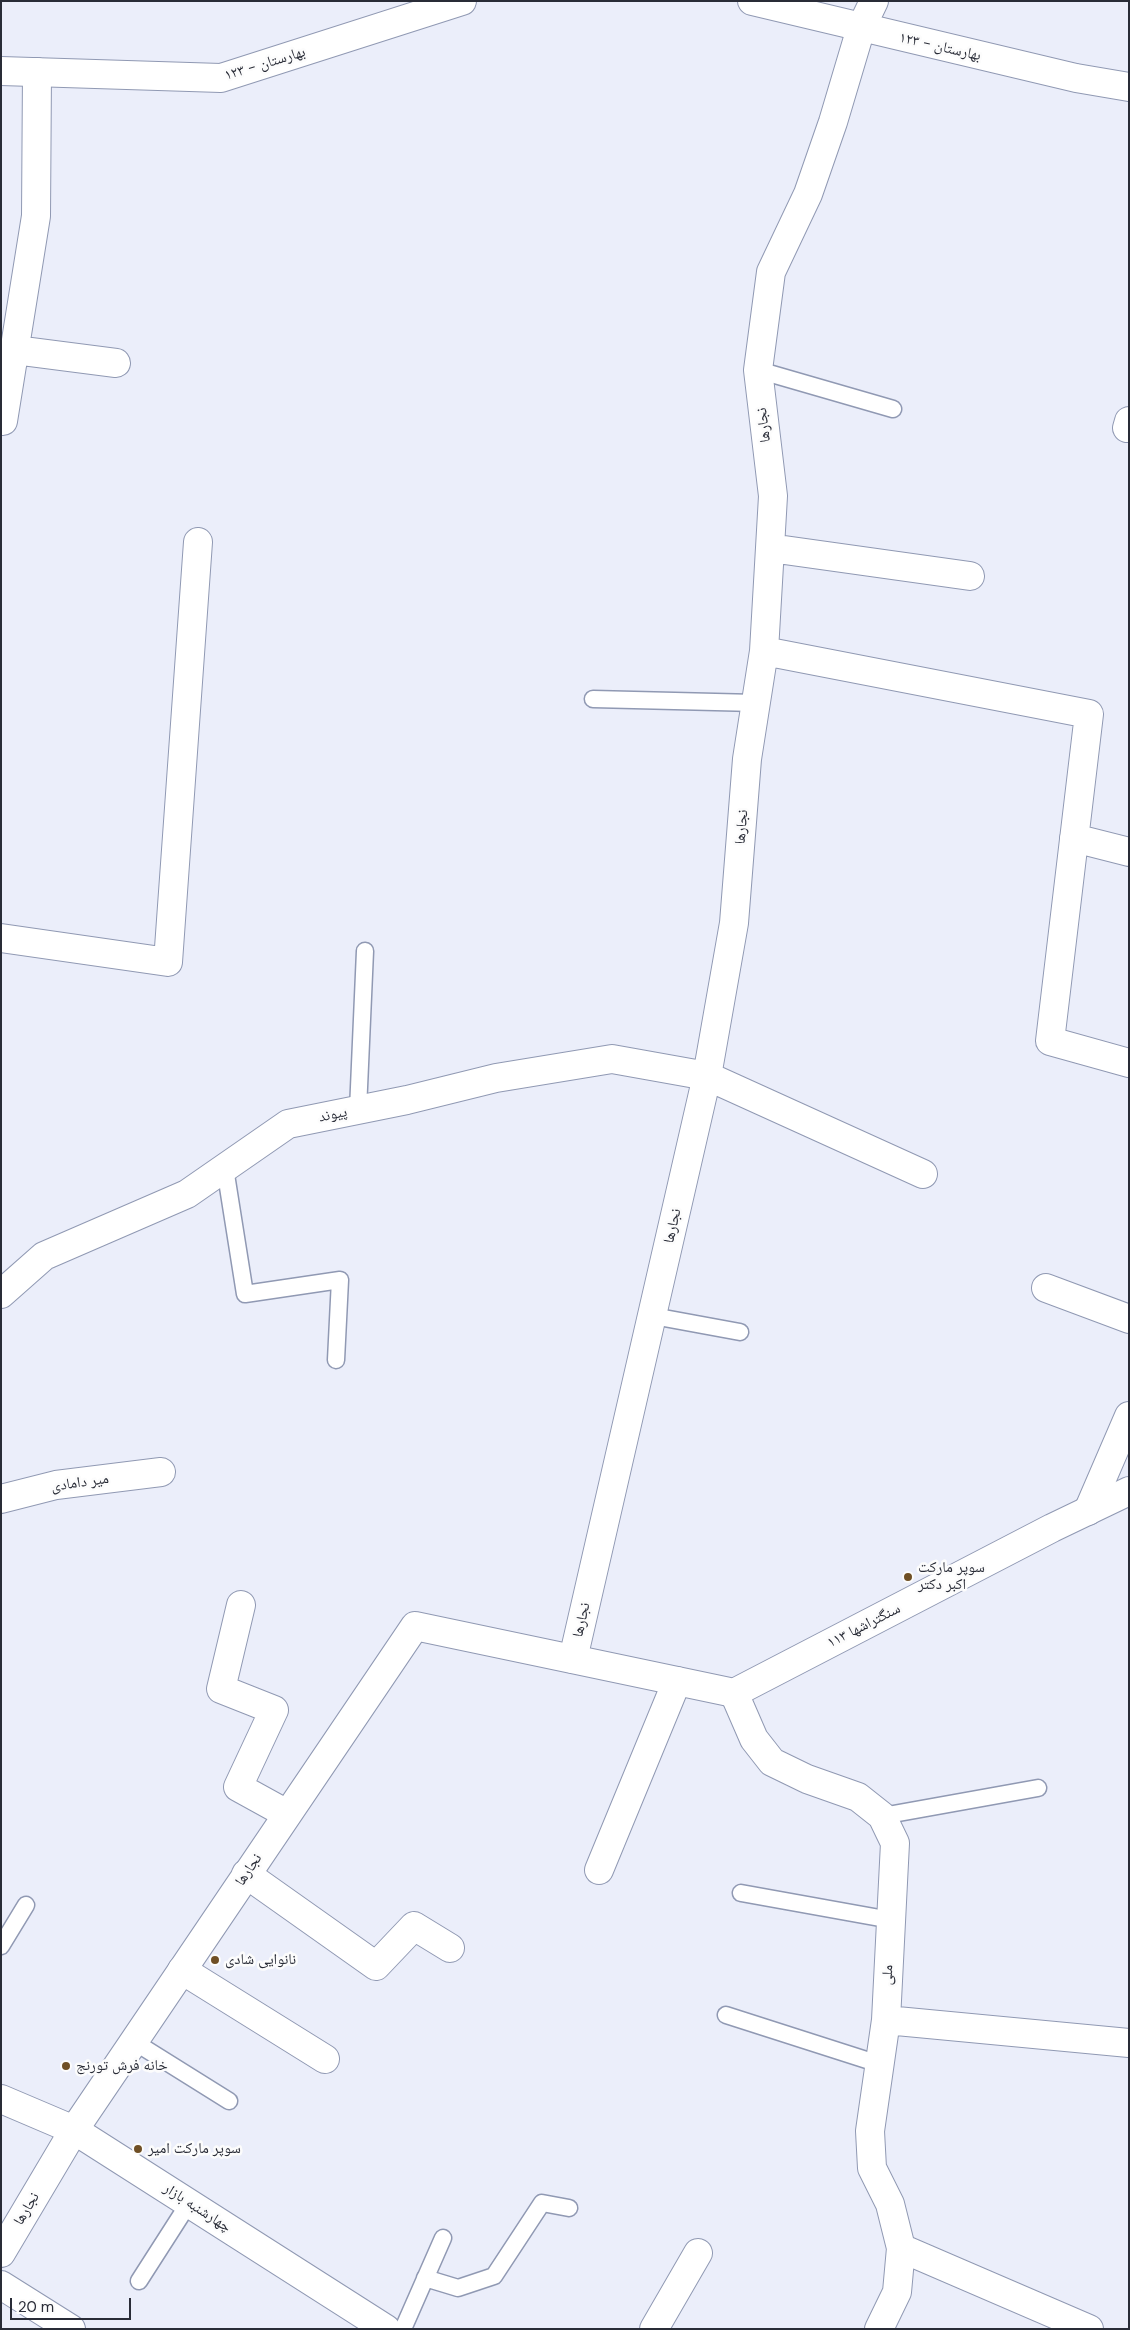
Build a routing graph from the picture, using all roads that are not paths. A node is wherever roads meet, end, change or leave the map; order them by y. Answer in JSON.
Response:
{"nodes":[{"id":1,"x":462,"y":1,"type":"edge"},
{"id":2,"x":752,"y":1,"type":"edge"},
{"id":3,"x":874,"y":1,"type":"edge"},
{"id":4,"x":861,"y":28,"type":"junction"},
{"id":5,"x":1,"y":71,"type":"edge"},
{"id":6,"x":37,"y":72,"type":"junction"},
{"id":7,"x":1129,"y":87,"type":"edge"},
{"id":8,"x":14,"y":350,"type":"junction"},
{"id":9,"x":116,"y":363,"type":"dead end"},
{"id":10,"x":758,"y":370,"type":"junction"},
{"id":11,"x":893,"y":409,"type":"dead end"},
{"id":12,"x":4,"y":421,"type":"dead end"},
{"id":13,"x":198,"y":542,"type":"dead end"},
{"id":14,"x":770,"y":548,"type":"junction"},
{"id":15,"x":970,"y":576,"type":"dead end"},
{"id":16,"x":764,"y":652,"type":"junction"},
{"id":17,"x":593,"y":699,"type":"dead end"},
{"id":18,"x":756,"y":703,"type":"junction"},
{"id":19,"x":1074,"y":838,"type":"junction"},
{"id":20,"x":1129,"y":852,"type":"edge"},
{"id":21,"x":1,"y":938,"type":"edge"},
{"id":22,"x":365,"y":951,"type":"dead end"},
{"id":23,"x":1129,"y":1063,"type":"edge"},
{"id":24,"x":708,"y":1076,"type":"junction"},
{"id":25,"x":358,"y":1110,"type":"junction"},
{"id":26,"x":225,"y":1168,"type":"junction"},
{"id":27,"x":922,"y":1174,"type":"dead end"},
{"id":28,"x":1046,"y":1288,"type":"dead end"},
{"id":29,"x":1,"y":1294,"type":"edge"},
{"id":30,"x":653,"y":1316,"type":"junction"},
{"id":31,"x":1129,"y":1319,"type":"edge"},
{"id":32,"x":740,"y":1332,"type":"dead end"},
{"id":33,"x":336,"y":1360,"type":"dead end"},
{"id":34,"x":1129,"y":1416,"type":"edge"},
{"id":35,"x":160,"y":1472,"type":"dead end"},
{"id":36,"x":1129,"y":1491,"type":"edge"},
{"id":37,"x":1,"y":1498,"type":"edge"},
{"id":38,"x":1088,"y":1511,"type":"junction"},
{"id":39,"x":241,"y":1605,"type":"dead end"},
{"id":40,"x":573,"y":1659,"type":"junction"},
{"id":41,"x":677,"y":1681,"type":"junction"},
{"id":42,"x":734,"y":1693,"type":"junction"},
{"id":43,"x":1038,"y":1788,"type":"dead end"},
{"id":44,"x":288,"y":1814,"type":"junction"},
{"id":45,"x":882,"y":1816,"type":"junction"},
{"id":46,"x":598,"y":1870,"type":"dead end"},
{"id":47,"x":246,"y":1874,"type":"junction"},
{"id":48,"x":741,"y":1893,"type":"dead end"},
{"id":49,"x":26,"y":1905,"type":"dead end"},
{"id":50,"x":891,"y":1920,"type":"junction"},
{"id":51,"x":1,"y":1946,"type":"edge"},
{"id":52,"x":450,"y":1948,"type":"dead end"},
{"id":53,"x":182,"y":1970,"type":"junction"},
{"id":54,"x":726,"y":2015,"type":"dead end"},
{"id":55,"x":886,"y":2020,"type":"junction"},
{"id":56,"x":134,"y":2041,"type":"junction"},
{"id":57,"x":1129,"y":2043,"type":"edge"},
{"id":58,"x":326,"y":2059,"type":"dead end"},
{"id":59,"x":879,"y":2064,"type":"junction"},
{"id":60,"x":1,"y":2099,"type":"edge"},
{"id":61,"x":228,"y":2101,"type":"dead end"},
{"id":62,"x":74,"y":2130,"type":"junction"},
{"id":63,"x":189,"y":2203,"type":"junction"},
{"id":64,"x":569,"y":2208,"type":"dead end"},
{"id":65,"x":443,"y":2238,"type":"dead end"},
{"id":66,"x":901,"y":2248,"type":"junction"},
{"id":67,"x":1,"y":2253,"type":"edge"},
{"id":68,"x":698,"y":2253,"type":"dead end"},
{"id":69,"x":425,"y":2278,"type":"junction"},
{"id":70,"x":139,"y":2281,"type":"dead end"},
{"id":71,"x":1,"y":2285,"type":"edge"},
{"id":72,"x":71,"y":2329,"type":"edge"},
{"id":73,"x":386,"y":2329,"type":"edge"},
{"id":74,"x":403,"y":2329,"type":"edge"},
{"id":75,"x":654,"y":2329,"type":"edge"},
{"id":76,"x":879,"y":2329,"type":"edge"},
{"id":77,"x":1089,"y":2329,"type":"edge"}],
"edges":[{"from":1,"to":6,"type":"street","name":"بهارستان - ۱۲۳"},
{"from":2,"to":4,"type":"street","name":"بهارستان - ۱۲۳"},
{"from":3,"to":4,"type":"street","name":"نجارها"},
{"from":4,"to":7,"type":"street","name":"بهارستان - ۱۲۳"},
{"from":4,"to":10,"type":"street","name":"نجارها"},
{"from":5,"to":6,"type":"street","name":"بهارستان - ۱۲۳"},
{"from":6,"to":8,"type":"street"},
{"from":8,"to":9,"type":"street"},
{"from":8,"to":12,"type":"street"},
{"from":10,"to":11,"type":"lane"},
{"from":10,"to":14,"type":"street","name":"نجارها"},
{"from":13,"to":21,"type":"street"},
{"from":14,"to":15,"type":"street"},
{"from":14,"to":16,"type":"street","name":"نجارها"},
{"from":16,"to":18,"type":"street","name":"نجارها"},
{"from":16,"to":19,"type":"street"},
{"from":17,"to":18,"type":"lane"},
{"from":18,"to":24,"type":"street","name":"نجارها"},
{"from":19,"to":20,"type":"street"},
{"from":19,"to":23,"type":"street"},
{"from":22,"to":25,"type":"lane"},
{"from":24,"to":25,"type":"street","name":"پیوند"},
{"from":24,"to":27,"type":"street","name":"پیوند"},
{"from":24,"to":30,"type":"street","name":"نجارها"},
{"from":25,"to":26,"type":"street","name":"پیوند"},
{"from":26,"to":29,"type":"street","name":"پیوند"},
{"from":26,"to":33,"type":"lane"},
{"from":28,"to":31,"type":"street"},
{"from":30,"to":32,"type":"lane"},
{"from":30,"to":40,"type":"street","name":"نجارها"},
{"from":34,"to":38,"type":"street"},
{"from":35,"to":37,"type":"street","name":"میر دامادی"},
{"from":36,"to":38,"type":"street","name":"سنگتراشها ۱۱۳"},
{"from":38,"to":42,"type":"street","name":"سنگتراشها ۱۱۳"},
{"from":39,"to":44,"type":"street"},
{"from":40,"to":41,"type":"street","name":"نجارها"},
{"from":40,"to":44,"type":"street","name":"نجارها"},
{"from":41,"to":42,"type":"street","name":"نجارها"},
{"from":41,"to":46,"type":"street"},
{"from":42,"to":45,"type":"street","name":"ملی"},
{"from":43,"to":45,"type":"lane"},
{"from":44,"to":47,"type":"street","name":"نجارها"},
{"from":45,"to":50,"type":"street","name":"ملی"},
{"from":47,"to":52,"type":"street"},
{"from":47,"to":53,"type":"street","name":"نجارها"},
{"from":48,"to":50,"type":"lane"},
{"from":49,"to":51,"type":"lane"},
{"from":50,"to":55,"type":"street","name":"ملی"},
{"from":53,"to":56,"type":"street","name":"نجارها"},
{"from":53,"to":58,"type":"street"},
{"from":54,"to":59,"type":"lane"},
{"from":55,"to":57,"type":"street"},
{"from":55,"to":59,"type":"street","name":"ملی"},
{"from":56,"to":61,"type":"lane"},
{"from":56,"to":62,"type":"street","name":"نجارها"},
{"from":59,"to":66,"type":"street","name":"ملی"},
{"from":60,"to":62,"type":"street","name":"چهارشنبه بازار"},
{"from":62,"to":63,"type":"street","name":"چهارشنبه بازار"},
{"from":62,"to":67,"type":"street","name":"نجارها"},
{"from":63,"to":70,"type":"lane"},
{"from":63,"to":73,"type":"street","name":"چهارشنبه بازار"},
{"from":64,"to":69,"type":"lane"},
{"from":65,"to":69,"type":"lane"},
{"from":66,"to":76,"type":"street","name":"ملی"},
{"from":66,"to":77,"type":"street"},
{"from":68,"to":75,"type":"street"},
{"from":69,"to":74,"type":"lane"},
{"from":71,"to":72,"type":"street"}]}
